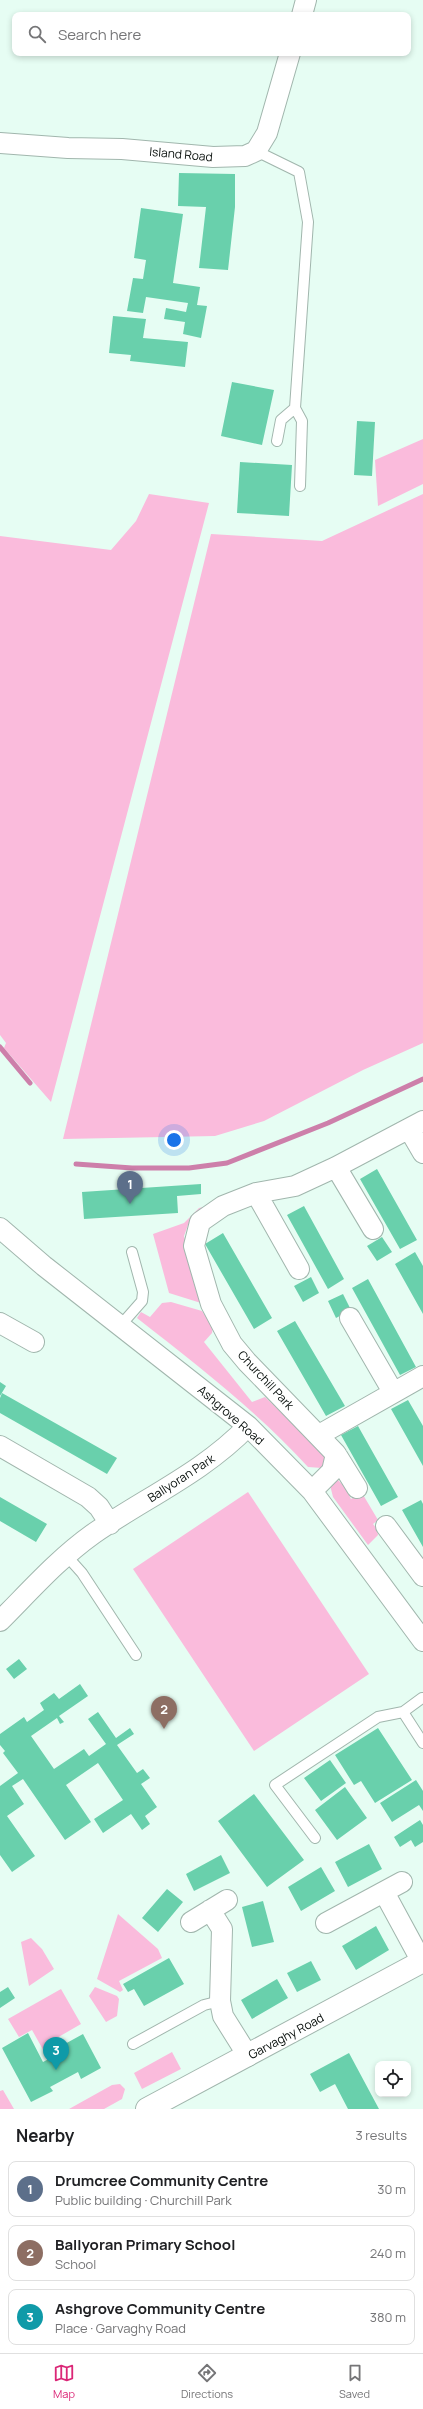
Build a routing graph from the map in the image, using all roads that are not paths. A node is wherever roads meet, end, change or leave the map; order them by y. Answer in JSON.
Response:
{"nodes":[{"id":1,"x":306,"y":0,"type":"edge"},
{"id":2,"x":303,"y":12,"type":"edge"},
{"id":3,"x":289,"y":56,"type":"edge"},
{"id":4,"x":0,"y":143,"type":"edge"},
{"id":5,"x":256,"y":151,"type":"junction"},
{"id":6,"x":295,"y":408,"type":"junction"},
{"id":7,"x":277,"y":441,"type":"dead end"},
{"id":8,"x":300,"y":486,"type":"dead end"},
{"id":9,"x":416,"y":1125,"type":"edge"},
{"id":10,"x":423,"y":1153,"type":"edge"},
{"id":11,"x":336,"y":1167,"type":"junction"},
{"id":12,"x":256,"y":1193,"type":"junction"},
{"id":13,"x":0,"y":1228,"type":"edge"},
{"id":14,"x":373,"y":1229,"type":"dead end"},
{"id":15,"x":132,"y":1252,"type":"dead end"},
{"id":16,"x":299,"y":1269,"type":"dead end"},
{"id":17,"x":350,"y":1318,"type":"dead end"},
{"id":18,"x":0,"y":1323,"type":"edge"},
{"id":19,"x":120,"y":1326,"type":"junction"},
{"id":20,"x":34,"y":1342,"type":"dead end"},
{"id":21,"x":423,"y":1376,"type":"edge"},
{"id":22,"x":393,"y":1392,"type":"junction"},
{"id":23,"x":248,"y":1426,"type":"junction"},
{"id":24,"x":319,"y":1435,"type":"junction"},
{"id":25,"x":0,"y":1446,"type":"edge"},
{"id":26,"x":336,"y":1454,"type":"junction"},
{"id":27,"x":357,"y":1488,"type":"dead end"},
{"id":28,"x":312,"y":1491,"type":"junction"},
{"id":29,"x":110,"y":1524,"type":"junction"},
{"id":30,"x":386,"y":1526,"type":"dead end"},
{"id":31,"x":65,"y":1554,"type":"junction"},
{"id":32,"x":423,"y":1576,"type":"edge"},
{"id":33,"x":0,"y":1621,"type":"edge"},
{"id":34,"x":423,"y":1641,"type":"edge"},
{"id":35,"x":136,"y":1655,"type":"dead end"},
{"id":36,"x":423,"y":1698,"type":"edge"},
{"id":37,"x":403,"y":1712,"type":"junction"},
{"id":38,"x":423,"y":1743,"type":"edge"},
{"id":39,"x":315,"y":1838,"type":"dead end"},
{"id":40,"x":402,"y":1882,"type":"dead end"},
{"id":41,"x":384,"y":1892,"type":"junction"},
{"id":42,"x":227,"y":1900,"type":"dead end"},
{"id":43,"x":210,"y":1910,"type":"junction"},
{"id":44,"x":191,"y":1922,"type":"dead end"},
{"id":45,"x":326,"y":1923,"type":"dead end"},
{"id":46,"x":422,"y":1962,"type":"edge"},
{"id":47,"x":220,"y":2001,"type":"junction"},
{"id":48,"x":133,"y":2044,"type":"dead end"},
{"id":49,"x":248,"y":2056,"type":"junction"},
{"id":50,"x":153,"y":2108,"type":"edge"}],
"edges":[{"from":1,"to":2,"type":"street"},
{"from":3,"to":5,"type":"street"},
{"from":4,"to":5,"type":"street","name":"Island Road"},
{"from":5,"to":6,"type":"lane"},
{"from":6,"to":7,"type":"lane"},
{"from":6,"to":8,"type":"lane"},
{"from":9,"to":10,"type":"street","name":"Churchill Park"},
{"from":9,"to":11,"type":"street","name":"Churchill Park"},
{"from":11,"to":12,"type":"street","name":"Churchill Park"},
{"from":11,"to":14,"type":"street"},
{"from":12,"to":16,"type":"street"},
{"from":12,"to":24,"type":"street","name":"Churchill Park"},
{"from":13,"to":19,"type":"street","name":"Ashgrove Road"},
{"from":15,"to":19,"type":"lane"},
{"from":17,"to":22,"type":"street"},
{"from":18,"to":20,"type":"street"},
{"from":19,"to":23,"type":"street","name":"Ashgrove Road"},
{"from":21,"to":22,"type":"street"},
{"from":22,"to":24,"type":"street"},
{"from":23,"to":28,"type":"street","name":"Ashgrove Road"},
{"from":23,"to":29,"type":"street","name":"Ballyoran Park"},
{"from":24,"to":26,"type":"street","name":"Churchill Park"},
{"from":25,"to":29,"type":"street"},
{"from":26,"to":27,"type":"street","name":"Churchill Park"},
{"from":26,"to":28,"type":"street"},
{"from":28,"to":34,"type":"street","name":"Ashgrove Road"},
{"from":29,"to":31,"type":"street","name":"Ballyoran Park"},
{"from":30,"to":32,"type":"street"},
{"from":31,"to":33,"type":"street","name":"Ballyoran Park"},
{"from":31,"to":35,"type":"lane"},
{"from":36,"to":37,"type":"lane"},
{"from":37,"to":38,"type":"lane"},
{"from":37,"to":39,"type":"lane"},
{"from":40,"to":41,"type":"street"},
{"from":41,"to":45,"type":"street"},
{"from":41,"to":46,"type":"street"},
{"from":42,"to":43,"type":"street"},
{"from":43,"to":44,"type":"street"},
{"from":43,"to":47,"type":"street"},
{"from":46,"to":49,"type":"main road","name":"Garvaghy Road"},
{"from":47,"to":48,"type":"lane"},
{"from":47,"to":49,"type":"street"},
{"from":49,"to":50,"type":"main road","name":"Garvaghy Road"}]}
